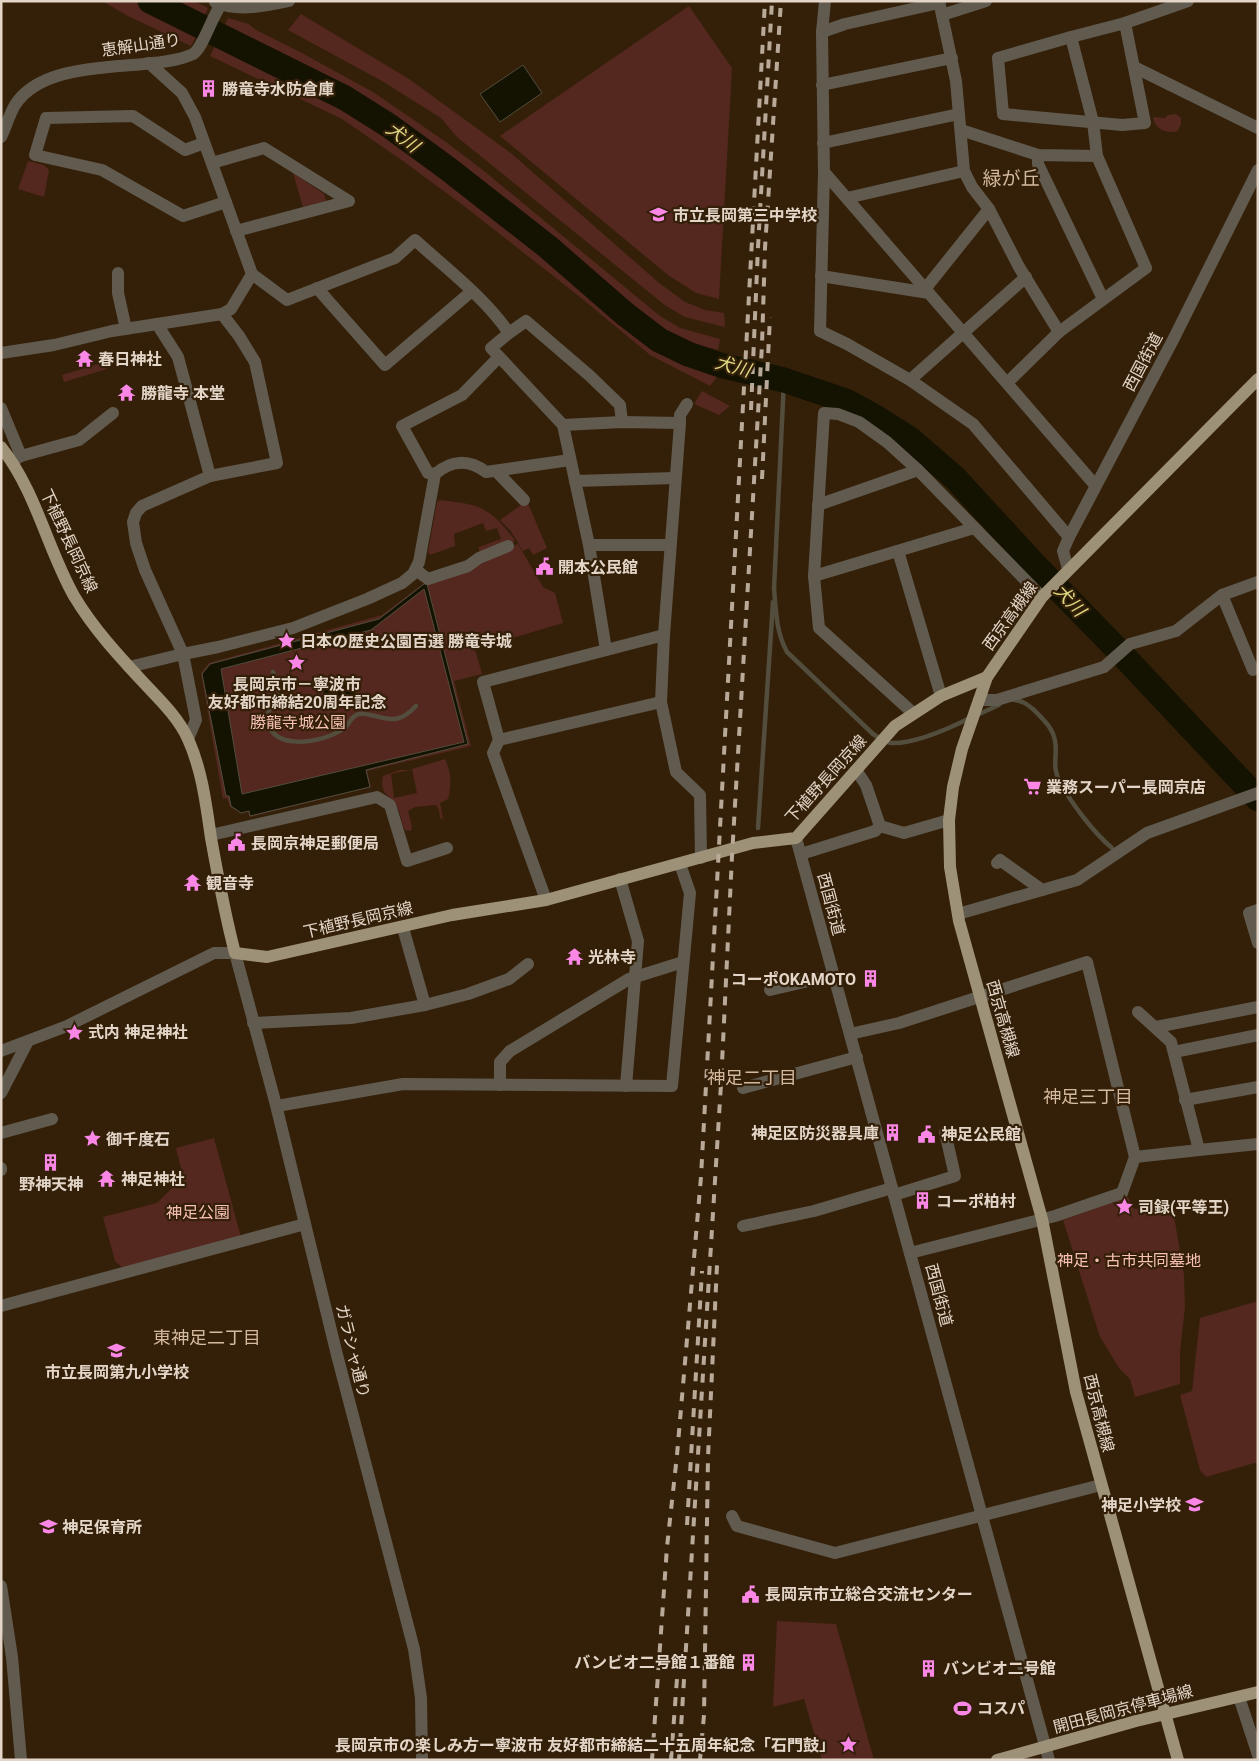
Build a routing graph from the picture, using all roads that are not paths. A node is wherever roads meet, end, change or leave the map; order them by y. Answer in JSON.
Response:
{"nodes":[{"id":1,"x":289,"y":1,"type":"edge"},
{"id":2,"x":825,"y":1,"type":"edge"},
{"id":3,"x":986,"y":1,"type":"edge"},
{"id":4,"x":1188,"y":1,"type":"edge"},
{"id":5,"x":217,"y":5,"type":"edge"},
{"id":6,"x":940,"y":6,"type":"edge"},
{"id":7,"x":1125,"y":23,"type":"junction"},
{"id":8,"x":822,"y":32,"type":"junction"},
{"id":9,"x":1071,"y":36,"type":"junction"},
{"id":10,"x":952,"y":58,"type":"junction"},
{"id":11,"x":150,"y":63,"type":"junction"},
{"id":12,"x":1134,"y":67,"type":"junction"},
{"id":13,"x":822,"y":86,"type":"junction"},
{"id":14,"x":959,"y":114,"type":"junction"},
{"id":15,"x":1093,"y":122,"type":"junction"},
{"id":16,"x":1258,"y":128,"type":"edge"},
{"id":17,"x":961,"y":130,"type":"junction"},
{"id":18,"x":1,"y":137,"type":"edge"},
{"id":19,"x":204,"y":143,"type":"junction"},
{"id":20,"x":823,"y":143,"type":"junction"},
{"id":21,"x":1038,"y":156,"type":"junction"},
{"id":22,"x":1097,"y":156,"type":"junction"},
{"id":23,"x":212,"y":164,"type":"junction"},
{"id":24,"x":964,"y":170,"type":"junction"},
{"id":25,"x":1258,"y":170,"type":"edge"},
{"id":26,"x":824,"y":172,"type":"junction"},
{"id":27,"x":846,"y":198,"type":"junction"},
{"id":28,"x":226,"y":202,"type":"junction"},
{"id":29,"x":989,"y":209,"type":"junction"},
{"id":30,"x":236,"y":231,"type":"junction"},
{"id":31,"x":118,"y":273,"type":"dead end"},
{"id":32,"x":252,"y":274,"type":"junction"},
{"id":33,"x":821,"y":276,"type":"junction"},
{"id":34,"x":1026,"y":278,"type":"junction"},
{"id":35,"x":316,"y":288,"type":"junction"},
{"id":36,"x":927,"y":291,"type":"junction"},
{"id":37,"x":472,"y":292,"type":"junction"},
{"id":38,"x":1102,"y":299,"type":"junction"},
{"id":39,"x":222,"y":314,"type":"junction"},
{"id":40,"x":157,"y":324,"type":"junction"},
{"id":41,"x":126,"y":329,"type":"junction"},
{"id":42,"x":1059,"y":332,"type":"junction"},
{"id":43,"x":509,"y":333,"type":"junction"},
{"id":44,"x":963,"y":334,"type":"junction"},
{"id":45,"x":1,"y":353,"type":"edge"},
{"id":46,"x":499,"y":357,"type":"junction"},
{"id":47,"x":1258,"y":379,"type":"edge"},
{"id":48,"x":910,"y":380,"type":"junction"},
{"id":49,"x":1006,"y":383,"type":"junction"},
{"id":50,"x":688,"y":404,"type":"dead end"},
{"id":51,"x":1,"y":408,"type":"edge"},
{"id":52,"x":113,"y":413,"type":"dead end"},
{"id":53,"x":622,"y":422,"type":"junction"},
{"id":54,"x":680,"y":422,"type":"junction"},
{"id":55,"x":563,"y":425,"type":"junction"},
{"id":56,"x":1,"y":447,"type":"edge"},
{"id":57,"x":17,"y":459,"type":"junction"},
{"id":58,"x":570,"y":460,"type":"junction"},
{"id":59,"x":918,"y":470,"type":"junction"},
{"id":60,"x":496,"y":471,"type":"junction"},
{"id":61,"x":435,"y":474,"type":"junction"},
{"id":62,"x":210,"y":476,"type":"junction"},
{"id":63,"x":674,"y":478,"type":"junction"},
{"id":64,"x":575,"y":481,"type":"junction"},
{"id":65,"x":1095,"y":485,"type":"junction"},
{"id":66,"x":524,"y":500,"type":"dead end"},
{"id":67,"x":818,"y":505,"type":"junction"},
{"id":68,"x":974,"y":528,"type":"junction"},
{"id":69,"x":1069,"y":537,"type":"junction"},
{"id":70,"x":589,"y":545,"type":"junction"},
{"id":71,"x":670,"y":545,"type":"junction"},
{"id":72,"x":508,"y":546,"type":"dead end"},
{"id":73,"x":898,"y":551,"type":"junction"},
{"id":74,"x":416,"y":570,"type":"junction"},
{"id":75,"x":1064,"y":574,"type":"junction"},
{"id":76,"x":814,"y":576,"type":"junction"},
{"id":77,"x":1258,"y":582,"type":"edge"},
{"id":78,"x":1044,"y":595,"type":"junction"},
{"id":79,"x":1222,"y":595,"type":"junction"},
{"id":80,"x":664,"y":635,"type":"junction"},
{"id":81,"x":606,"y":650,"type":"junction"},
{"id":82,"x":183,"y":654,"type":"junction"},
{"id":83,"x":129,"y":667,"type":"junction"},
{"id":84,"x":1253,"y":670,"type":"dead end"},
{"id":85,"x":987,"y":678,"type":"junction"},
{"id":86,"x":941,"y":696,"type":"junction"},
{"id":87,"x":979,"y":700,"type":"junction"},
{"id":88,"x":661,"y":702,"type":"junction"},
{"id":89,"x":913,"y":713,"type":"junction"},
{"id":90,"x":188,"y":739,"type":"junction"},
{"id":91,"x":499,"y":740,"type":"junction"},
{"id":92,"x":856,"y":770,"type":"junction"},
{"id":93,"x":1253,"y":795,"type":"edge"},
{"id":94,"x":948,"y":820,"type":"junction"},
{"id":95,"x":880,"y":826,"type":"junction"},
{"id":96,"x":211,"y":835,"type":"junction"},
{"id":97,"x":796,"y":838,"type":"junction"},
{"id":98,"x":447,"y":848,"type":"dead end"},
{"id":99,"x":801,"y":854,"type":"junction"},
{"id":100,"x":701,"y":858,"type":"junction"},
{"id":101,"x":997,"y":863,"type":"dead end"},
{"id":102,"x":680,"y":864,"type":"junction"},
{"id":103,"x":620,"y":880,"type":"junction"},
{"id":104,"x":1042,"y":890,"type":"junction"},
{"id":105,"x":546,"y":900,"type":"junction"},
{"id":106,"x":1258,"y":910,"type":"edge"},
{"id":107,"x":958,"y":914,"type":"junction"},
{"id":108,"x":403,"y":928,"type":"junction"},
{"id":109,"x":1258,"y":943,"type":"edge"},
{"id":110,"x":234,"y":953,"type":"junction"},
{"id":111,"x":684,"y":962,"type":"junction"},
{"id":112,"x":528,"y":964,"type":"dead end"},
{"id":113,"x":834,"y":975,"type":"junction"},
{"id":114,"x":635,"y":977,"type":"junction"},
{"id":115,"x":770,"y":990,"type":"dead end"},
{"id":116,"x":980,"y":996,"type":"junction"},
{"id":117,"x":425,"y":1006,"type":"junction"},
{"id":118,"x":1258,"y":1007,"type":"edge"},
{"id":119,"x":1138,"y":1012,"type":"dead end"},
{"id":120,"x":253,"y":1023,"type":"junction"},
{"id":121,"x":1156,"y":1028,"type":"junction"},
{"id":122,"x":850,"y":1034,"type":"junction"},
{"id":123,"x":1258,"y":1035,"type":"edge"},
{"id":124,"x":28,"y":1041,"type":"junction"},
{"id":125,"x":1,"y":1050,"type":"edge"},
{"id":126,"x":1174,"y":1052,"type":"junction"},
{"id":127,"x":856,"y":1057,"type":"junction"},
{"id":128,"x":500,"y":1085,"type":"junction"},
{"id":129,"x":626,"y":1086,"type":"junction"},
{"id":130,"x":1258,"y":1086,"type":"edge"},
{"id":131,"x":743,"y":1088,"type":"dead end"},
{"id":132,"x":1,"y":1093,"type":"edge"},
{"id":133,"x":1185,"y":1100,"type":"junction"},
{"id":134,"x":277,"y":1106,"type":"junction"},
{"id":135,"x":52,"y":1119,"type":"dead end"},
{"id":136,"x":945,"y":1132,"type":"dead end"},
{"id":137,"x":1,"y":1133,"type":"edge"},
{"id":138,"x":1258,"y":1144,"type":"edge"},
{"id":139,"x":1198,"y":1150,"type":"junction"},
{"id":140,"x":1135,"y":1157,"type":"junction"},
{"id":141,"x":893,"y":1191,"type":"junction"},
{"id":142,"x":1042,"y":1219,"type":"junction"},
{"id":143,"x":305,"y":1224,"type":"junction"},
{"id":144,"x":743,"y":1226,"type":"dead end"},
{"id":145,"x":910,"y":1253,"type":"junction"},
{"id":146,"x":1,"y":1306,"type":"edge"},
{"id":147,"x":1101,"y":1485,"type":"junction"},
{"id":148,"x":982,"y":1515,"type":"junction"},
{"id":149,"x":732,"y":1516,"type":"dead end"},
{"id":150,"x":1,"y":1586,"type":"edge"},
{"id":151,"x":1258,"y":1692,"type":"edge"},
{"id":152,"x":1239,"y":1696,"type":"junction"},
{"id":153,"x":1166,"y":1714,"type":"junction"},
{"id":154,"x":1045,"y":1746,"type":"junction"},
{"id":155,"x":1258,"y":1755,"type":"edge"},
{"id":156,"x":21,"y":1760,"type":"edge"},
{"id":157,"x":422,"y":1760,"type":"edge"},
{"id":158,"x":997,"y":1760,"type":"edge"},
{"id":159,"x":1049,"y":1760,"type":"edge"},
{"id":160,"x":1178,"y":1760,"type":"edge"}],
"edges":[{"from":1,"to":5,"type":"street","name":"恵解山通り"},
{"from":2,"to":8,"type":"street"},
{"from":3,"to":6,"type":"street"},
{"from":4,"to":7,"type":"street"},
{"from":5,"to":11,"type":"street","name":"恵解山通り"},
{"from":6,"to":8,"type":"street"},
{"from":6,"to":10,"type":"street"},
{"from":7,"to":9,"type":"street"},
{"from":7,"to":12,"type":"street"},
{"from":8,"to":13,"type":"street"},
{"from":9,"to":15,"type":"street"},
{"from":9,"to":15,"type":"street"},
{"from":10,"to":13,"type":"street"},
{"from":10,"to":14,"type":"street"},
{"from":11,"to":18,"type":"street","name":"恵解山通り"},
{"from":11,"to":19,"type":"street"},
{"from":12,"to":15,"type":"street"},
{"from":12,"to":16,"type":"street"},
{"from":13,"to":20,"type":"street"},
{"from":14,"to":17,"type":"street"},
{"from":14,"to":20,"type":"street"},
{"from":15,"to":22,"type":"street"},
{"from":17,"to":21,"type":"street"},
{"from":17,"to":24,"type":"street"},
{"from":19,"to":23,"type":"street"},
{"from":19,"to":28,"type":"street"},
{"from":20,"to":26,"type":"street"},
{"from":21,"to":22,"type":"street"},
{"from":21,"to":38,"type":"street"},
{"from":22,"to":38,"type":"street"},
{"from":23,"to":28,"type":"street"},
{"from":23,"to":30,"type":"street"},
{"from":24,"to":27,"type":"street"},
{"from":24,"to":29,"type":"street"},
{"from":25,"to":65,"type":"street","name":"西国街道"},
{"from":26,"to":27,"type":"street"},
{"from":26,"to":33,"type":"street"},
{"from":27,"to":36,"type":"street"},
{"from":28,"to":30,"type":"street"},
{"from":29,"to":34,"type":"street"},
{"from":29,"to":36,"type":"street"},
{"from":30,"to":32,"type":"street"},
{"from":31,"to":41,"type":"street"},
{"from":32,"to":35,"type":"street"},
{"from":32,"to":39,"type":"street"},
{"from":33,"to":36,"type":"street"},
{"from":33,"to":48,"type":"street"},
{"from":34,"to":42,"type":"street"},
{"from":34,"to":44,"type":"street"},
{"from":35,"to":37,"type":"street"},
{"from":35,"to":37,"type":"street"},
{"from":36,"to":44,"type":"street"},
{"from":37,"to":43,"type":"street"},
{"from":38,"to":42,"type":"street"},
{"from":39,"to":40,"type":"street"},
{"from":39,"to":62,"type":"street"},
{"from":40,"to":41,"type":"street"},
{"from":40,"to":62,"type":"street"},
{"from":41,"to":45,"type":"street"},
{"from":42,"to":49,"type":"street"},
{"from":43,"to":46,"type":"street"},
{"from":43,"to":53,"type":"street"},
{"from":44,"to":48,"type":"street"},
{"from":44,"to":49,"type":"street"},
{"from":46,"to":55,"type":"street"},
{"from":46,"to":61,"type":"street"},
{"from":47,"to":75,"type":"main road","name":"西京高槻線"},
{"from":48,"to":69,"type":"street"},
{"from":49,"to":65,"type":"street"},
{"from":50,"to":54,"type":"street"},
{"from":51,"to":57,"type":"street"},
{"from":52,"to":57,"type":"street"},
{"from":53,"to":54,"type":"street"},
{"from":53,"to":55,"type":"street"},
{"from":54,"to":63,"type":"street"},
{"from":55,"to":58,"type":"street"},
{"from":56,"to":57,"type":"main road","name":"下植野長岡京線"},
{"from":57,"to":83,"type":"main road","name":"下植野長岡京線"},
{"from":58,"to":60,"type":"street"},
{"from":58,"to":64,"type":"street"},
{"from":59,"to":67,"type":"street"},
{"from":59,"to":67,"type":"street"},
{"from":59,"to":68,"type":"street"},
{"from":60,"to":61,"type":"street"},
{"from":60,"to":66,"type":"street"},
{"from":61,"to":74,"type":"street"},
{"from":62,"to":82,"type":"street"},
{"from":63,"to":64,"type":"street"},
{"from":63,"to":71,"type":"street"},
{"from":64,"to":70,"type":"street"},
{"from":65,"to":69,"type":"street","name":"西国街道"},
{"from":67,"to":76,"type":"street"},
{"from":68,"to":73,"type":"street"},
{"from":68,"to":78,"type":"street"},
{"from":69,"to":75,"type":"street","name":"西国街道"},
{"from":70,"to":71,"type":"street"},
{"from":70,"to":81,"type":"street"},
{"from":71,"to":80,"type":"street"},
{"from":72,"to":74,"type":"street"},
{"from":73,"to":76,"type":"street"},
{"from":73,"to":86,"type":"street"},
{"from":74,"to":82,"type":"street"},
{"from":75,"to":78,"type":"main road","name":"西京高槻線"},
{"from":76,"to":89,"type":"street"},
{"from":77,"to":79,"type":"street"},
{"from":78,"to":85,"type":"main road","name":"西京高槻線"},
{"from":79,"to":84,"type":"street"},
{"from":79,"to":87,"type":"street"},
{"from":80,"to":81,"type":"street"},
{"from":80,"to":88,"type":"street"},
{"from":81,"to":91,"type":"street"},
{"from":82,"to":83,"type":"street"},
{"from":82,"to":90,"type":"street"},
{"from":83,"to":90,"type":"main road","name":"下植野長岡京線"},
{"from":85,"to":86,"type":"main road","name":"下植野長岡京線"},
{"from":85,"to":87,"type":"main road","name":"西京高槻線"},
{"from":86,"to":89,"type":"main road","name":"下植野長岡京線"},
{"from":87,"to":94,"type":"main road","name":"西京高槻線"},
{"from":88,"to":91,"type":"street"},
{"from":88,"to":100,"type":"street"},
{"from":89,"to":92,"type":"main road","name":"下植野長岡京線"},
{"from":90,"to":96,"type":"main road","name":"下植野長岡京線"},
{"from":91,"to":105,"type":"street"},
{"from":92,"to":95,"type":"street"},
{"from":92,"to":97,"type":"main road","name":"下植野長岡京線"},
{"from":93,"to":104,"type":"street"},
{"from":94,"to":95,"type":"street"},
{"from":94,"to":107,"type":"main road","name":"西京高槻線"},
{"from":95,"to":99,"type":"street"},
{"from":96,"to":98,"type":"street"},
{"from":96,"to":110,"type":"main road","name":"下植野長岡京線"},
{"from":97,"to":99,"type":"street","name":"西国街道"},
{"from":97,"to":100,"type":"main road","name":"下植野長岡京線"},
{"from":99,"to":113,"type":"street","name":"西国街道"},
{"from":100,"to":102,"type":"main road","name":"下植野長岡京線"},
{"from":101,"to":104,"type":"street"},
{"from":102,"to":103,"type":"main road","name":"下植野長岡京線"},
{"from":102,"to":111,"type":"street"},
{"from":103,"to":105,"type":"main road","name":"下植野長岡京線"},
{"from":103,"to":114,"type":"street"},
{"from":104,"to":107,"type":"street"},
{"from":105,"to":108,"type":"main road","name":"下植野長岡京線"},
{"from":106,"to":109,"type":"street"},
{"from":107,"to":116,"type":"main road","name":"西京高槻線"},
{"from":108,"to":110,"type":"main road","name":"下植野長岡京線"},
{"from":108,"to":117,"type":"street"},
{"from":110,"to":120,"type":"street","name":"ガラシャ通り"},
{"from":110,"to":124,"type":"street"},
{"from":111,"to":114,"type":"street"},
{"from":111,"to":129,"type":"street"},
{"from":112,"to":117,"type":"street"},
{"from":113,"to":115,"type":"street"},
{"from":113,"to":122,"type":"street","name":"西国街道"},
{"from":114,"to":128,"type":"street"},
{"from":114,"to":129,"type":"street"},
{"from":116,"to":122,"type":"street"},
{"from":116,"to":140,"type":"street"},
{"from":116,"to":142,"type":"main road","name":"西京高槻線"},
{"from":117,"to":120,"type":"street"},
{"from":118,"to":121,"type":"street"},
{"from":119,"to":121,"type":"street"},
{"from":120,"to":134,"type":"street","name":"ガラシャ通り"},
{"from":121,"to":126,"type":"street"},
{"from":122,"to":127,"type":"street","name":"西国街道"},
{"from":123,"to":126,"type":"street"},
{"from":124,"to":125,"type":"street"},
{"from":124,"to":132,"type":"street"},
{"from":126,"to":133,"type":"street"},
{"from":127,"to":131,"type":"street"},
{"from":127,"to":141,"type":"street","name":"西国街道"},
{"from":128,"to":129,"type":"street"},
{"from":128,"to":134,"type":"street"},
{"from":130,"to":133,"type":"street"},
{"from":133,"to":139,"type":"street"},
{"from":134,"to":143,"type":"street","name":"ガラシャ通り"},
{"from":135,"to":137,"type":"street"},
{"from":136,"to":141,"type":"street"},
{"from":138,"to":139,"type":"street"},
{"from":139,"to":140,"type":"street"},
{"from":140,"to":142,"type":"street"},
{"from":141,"to":144,"type":"street"},
{"from":141,"to":145,"type":"street","name":"西国街道"},
{"from":142,"to":145,"type":"street"},
{"from":142,"to":147,"type":"main road","name":"西京高槻線"},
{"from":143,"to":146,"type":"street"},
{"from":143,"to":157,"type":"street","name":"ガラシャ通り"},
{"from":145,"to":148,"type":"street","name":"西国街道"},
{"from":147,"to":148,"type":"street"},
{"from":147,"to":153,"type":"main road","name":"西京高槻線"},
{"from":148,"to":149,"type":"street"},
{"from":148,"to":154,"type":"street","name":"西国街道"},
{"from":150,"to":156,"type":"street"},
{"from":151,"to":152,"type":"main road","name":"開田長岡京停車場線"},
{"from":152,"to":153,"type":"main road","name":"開田長岡京停車場線"},
{"from":152,"to":155,"type":"street"},
{"from":153,"to":154,"type":"main road","name":"開田長岡京停車場線"},
{"from":153,"to":160,"type":"main road","name":"西京高槻線"},
{"from":154,"to":158,"type":"main road","name":"開田長岡京停車場線"},
{"from":154,"to":159,"type":"street","name":"西国街道"}]}
